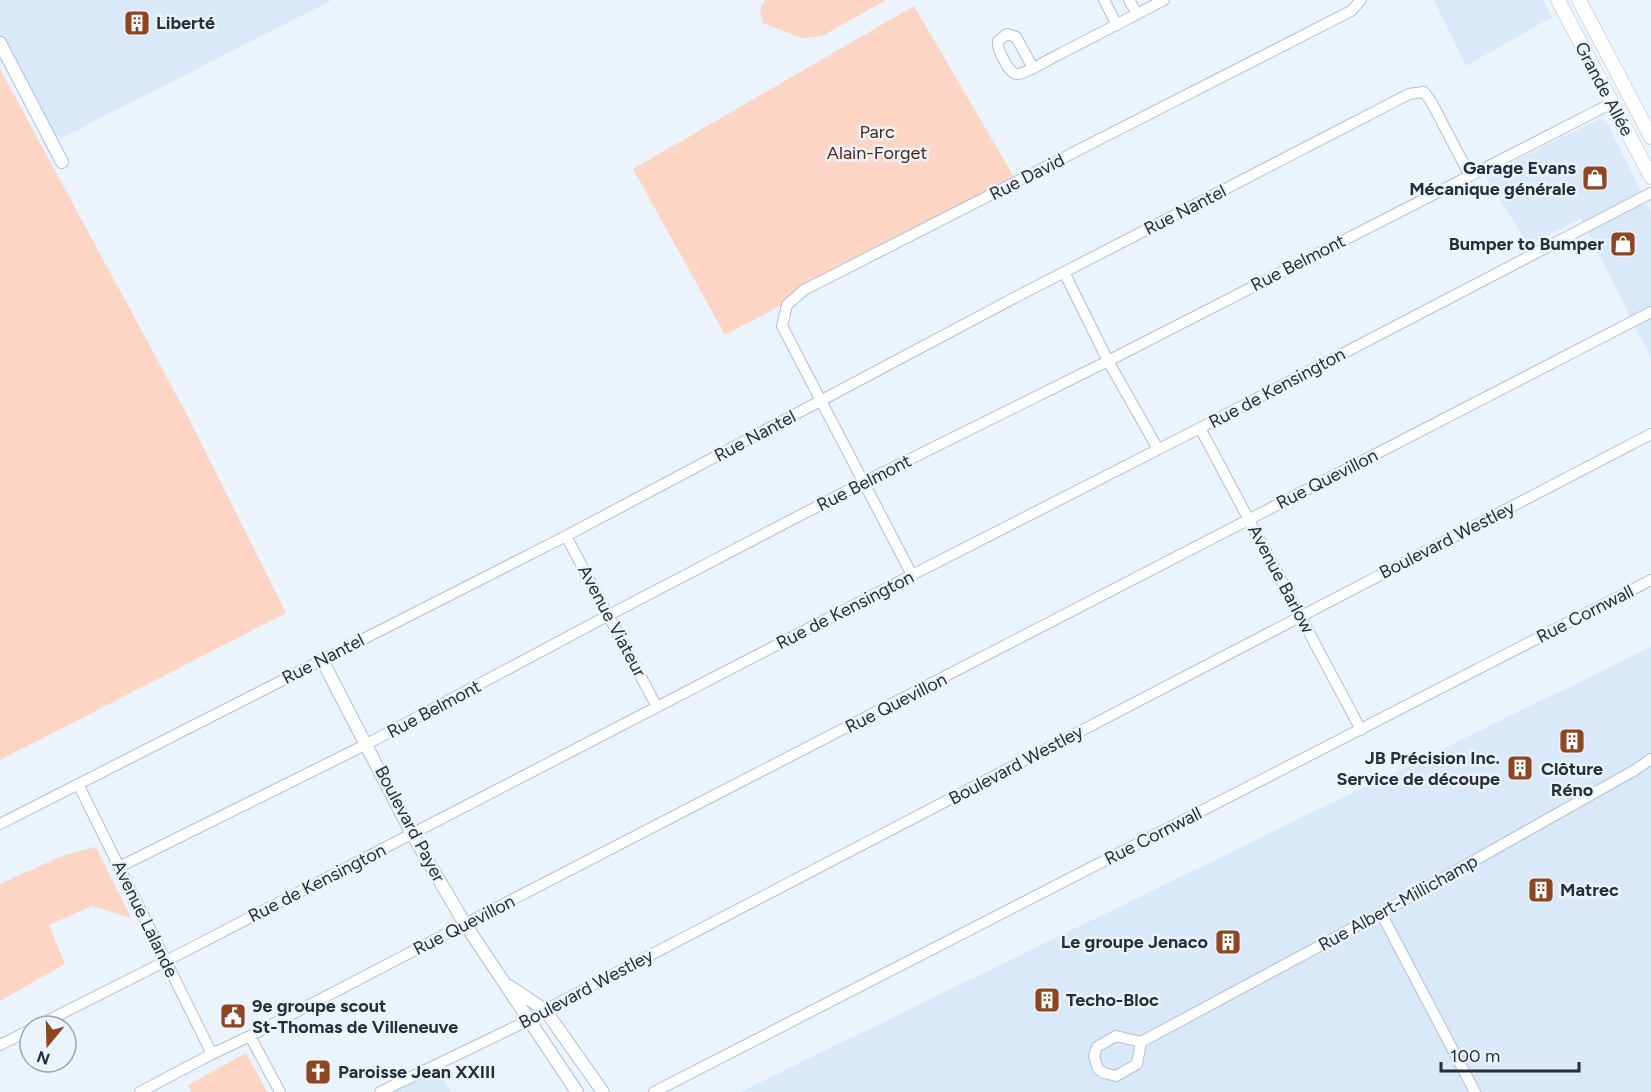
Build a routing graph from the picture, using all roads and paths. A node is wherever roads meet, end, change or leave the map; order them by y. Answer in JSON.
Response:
{"nodes":[{"id":1,"x":1104,"y":0,"type":"edge"},
{"id":2,"x":1129,"y":0,"type":"edge"},
{"id":3,"x":1164,"y":0,"type":"edge"},
{"id":4,"x":1360,"y":0,"type":"edge"},
{"id":5,"x":1558,"y":0,"type":"edge"},
{"id":6,"x":1579,"y":0,"type":"edge"},
{"id":7,"x":1137,"y":14,"type":"junction"},
{"id":8,"x":1117,"y":25,"type":"junction"},
{"id":9,"x":0,"y":44,"type":"edge"},
{"id":10,"x":1033,"y":68,"type":"dead end"},
{"id":11,"x":1612,"y":103,"type":"junction"},
{"id":12,"x":1651,"y":137,"type":"edge"},
{"id":13,"x":62,"y":162,"type":"dead end"},
{"id":14,"x":1470,"y":176,"type":"junction"},
{"id":15,"x":1651,"y":177,"type":"edge"},
{"id":16,"x":1651,"y":193,"type":"edge"},
{"id":17,"x":1064,"y":272,"type":"junction"},
{"id":18,"x":1651,"y":312,"type":"edge"},
{"id":19,"x":1108,"y":361,"type":"junction"},
{"id":20,"x":822,"y":401,"type":"junction"},
{"id":21,"x":1200,"y":428,"type":"junction"},
{"id":22,"x":1651,"y":434,"type":"edge"},
{"id":23,"x":1158,"y":449,"type":"junction"},
{"id":24,"x":864,"y":482,"type":"junction"},
{"id":25,"x":1250,"y":520,"type":"junction"},
{"id":26,"x":566,"y":536,"type":"junction"},
{"id":27,"x":912,"y":575,"type":"junction"},
{"id":28,"x":1651,"y":580,"type":"edge"},
{"id":29,"x":609,"y":615,"type":"junction"},
{"id":30,"x":1300,"y":616,"type":"junction"},
{"id":31,"x":322,"y":660,"type":"junction"},
{"id":32,"x":657,"y":707,"type":"junction"},
{"id":33,"x":1361,"y":730,"type":"junction"},
{"id":34,"x":367,"y":744,"type":"junction"},
{"id":35,"x":1651,"y":759,"type":"edge"},
{"id":36,"x":78,"y":784,"type":"junction"},
{"id":37,"x":0,"y":824,"type":"edge"},
{"id":38,"x":412,"y":834,"type":"junction"},
{"id":39,"x":119,"y":867,"type":"junction"},
{"id":40,"x":1381,"y":913,"type":"junction"},
{"id":41,"x":465,"y":924,"type":"junction"},
{"id":42,"x":166,"y":961,"type":"junction"},
{"id":43,"x":506,"y":984,"type":"junction"},
{"id":44,"x":545,"y":1010,"type":"junction"},
{"id":45,"x":61,"y":1014,"type":"edge"},
{"id":46,"x":529,"y":1020,"type":"junction"},
{"id":47,"x":18,"y":1036,"type":"edge"},
{"id":48,"x":250,"y":1036,"type":"junction"},
{"id":49,"x":1141,"y":1042,"type":"junction"},
{"id":50,"x":0,"y":1045,"type":"edge"},
{"id":51,"x":212,"y":1054,"type":"junction"},
{"id":52,"x":140,"y":1092,"type":"edge"},
{"id":53,"x":280,"y":1092,"type":"edge"},
{"id":54,"x":380,"y":1092,"type":"edge"},
{"id":55,"x":577,"y":1092,"type":"edge"},
{"id":56,"x":603,"y":1092,"type":"edge"},
{"id":57,"x":654,"y":1092,"type":"edge"},
{"id":58,"x":1475,"y":1092,"type":"edge"}],
"edges":[{"from":1,"to":8,"type":"street"},
{"from":2,"to":7,"type":"street"},
{"from":3,"to":7,"type":"street"},
{"from":4,"to":20,"type":"street","name":"Rue David"},
{"from":5,"to":11,"type":"main road","name":"Grande Allée"},
{"from":6,"to":12,"type":"main road","name":"Grande Allée"},
{"from":7,"to":8,"type":"street"},
{"from":8,"to":10,"type":"street"},
{"from":9,"to":13,"type":"street"},
{"from":11,"to":14,"type":"street","name":"Rue Belmont"},
{"from":11,"to":15,"type":"main road","name":"Grande Allée"},
{"from":14,"to":17,"type":"street","name":"Rue Nantel"},
{"from":14,"to":19,"type":"street","name":"Rue Belmont"},
{"from":16,"to":21,"type":"street","name":"Rue de Kensington"},
{"from":17,"to":19,"type":"street"},
{"from":17,"to":20,"type":"street","name":"Rue Nantel"},
{"from":18,"to":25,"type":"street","name":"Rue Quevillon"},
{"from":19,"to":23,"type":"street"},
{"from":19,"to":24,"type":"street","name":"Rue Belmont"},
{"from":20,"to":24,"type":"street","name":"Rue David"},
{"from":20,"to":26,"type":"street","name":"Rue Nantel"},
{"from":21,"to":23,"type":"street","name":"Rue de Kensington"},
{"from":21,"to":25,"type":"street","name":"Avenue Barlow"},
{"from":22,"to":30,"type":"street","name":"Boulevard Westley"},
{"from":23,"to":27,"type":"street","name":"Rue de Kensington"},
{"from":24,"to":27,"type":"street","name":"Rue David"},
{"from":24,"to":29,"type":"street","name":"Rue Belmont"},
{"from":25,"to":30,"type":"street","name":"Avenue Barlow"},
{"from":25,"to":41,"type":"street","name":"Rue Quevillon"},
{"from":26,"to":29,"type":"street","name":"Avenue Viateur"},
{"from":26,"to":31,"type":"street","name":"Rue Nantel"},
{"from":27,"to":32,"type":"street","name":"Rue de Kensington"},
{"from":28,"to":33,"type":"street","name":"Rue Cornwall"},
{"from":29,"to":32,"type":"street","name":"Avenue Viateur"},
{"from":29,"to":34,"type":"street","name":"Rue Belmont"},
{"from":30,"to":33,"type":"street","name":"Avenue Barlow"},
{"from":30,"to":44,"type":"street","name":"Boulevard Westley"},
{"from":31,"to":34,"type":"street","name":"Boulevard Payer"},
{"from":31,"to":36,"type":"street","name":"Rue Nantel"},
{"from":32,"to":38,"type":"street","name":"Rue de Kensington"},
{"from":33,"to":57,"type":"street","name":"Rue Cornwall"},
{"from":34,"to":38,"type":"street","name":"Boulevard Payer"},
{"from":34,"to":39,"type":"street","name":"Rue Belmont"},
{"from":35,"to":40,"type":"street","name":"Rue Albert-Millichamp"},
{"from":36,"to":37,"type":"street","name":"Rue Nantel"},
{"from":36,"to":39,"type":"street","name":"Avenue Lalande"},
{"from":38,"to":41,"type":"street","name":"Boulevard Payer"},
{"from":38,"to":42,"type":"street","name":"Rue de Kensington"},
{"from":39,"to":42,"type":"street","name":"Avenue Lalande"},
{"from":40,"to":49,"type":"street","name":"Rue Albert-Millichamp"},
{"from":40,"to":58,"type":"street"},
{"from":41,"to":43,"type":"street","name":"Boulevard Payer"},
{"from":41,"to":48,"type":"street","name":"Rue Quevillon"},
{"from":42,"to":45,"type":"street","name":"Rue de Kensington"},
{"from":42,"to":51,"type":"street","name":"Avenue Lalande"},
{"from":43,"to":44,"type":"street","name":"Boulevard Payer"},
{"from":43,"to":46,"type":"street","name":"Boulevard Payer"},
{"from":44,"to":46,"type":"street","name":"Boulevard Westley"},
{"from":44,"to":56,"type":"street","name":"Boulevard Payer"},
{"from":46,"to":54,"type":"street","name":"Boulevard Westley"},
{"from":46,"to":55,"type":"street","name":"Boulevard Payer"},
{"from":47,"to":50,"type":"street"},
{"from":48,"to":51,"type":"street","name":"Rue Quevillon"},
{"from":48,"to":53,"type":"street"},
{"from":49,"to":49,"type":"street"},
{"from":51,"to":52,"type":"street","name":"Rue Quevillon"}]}
